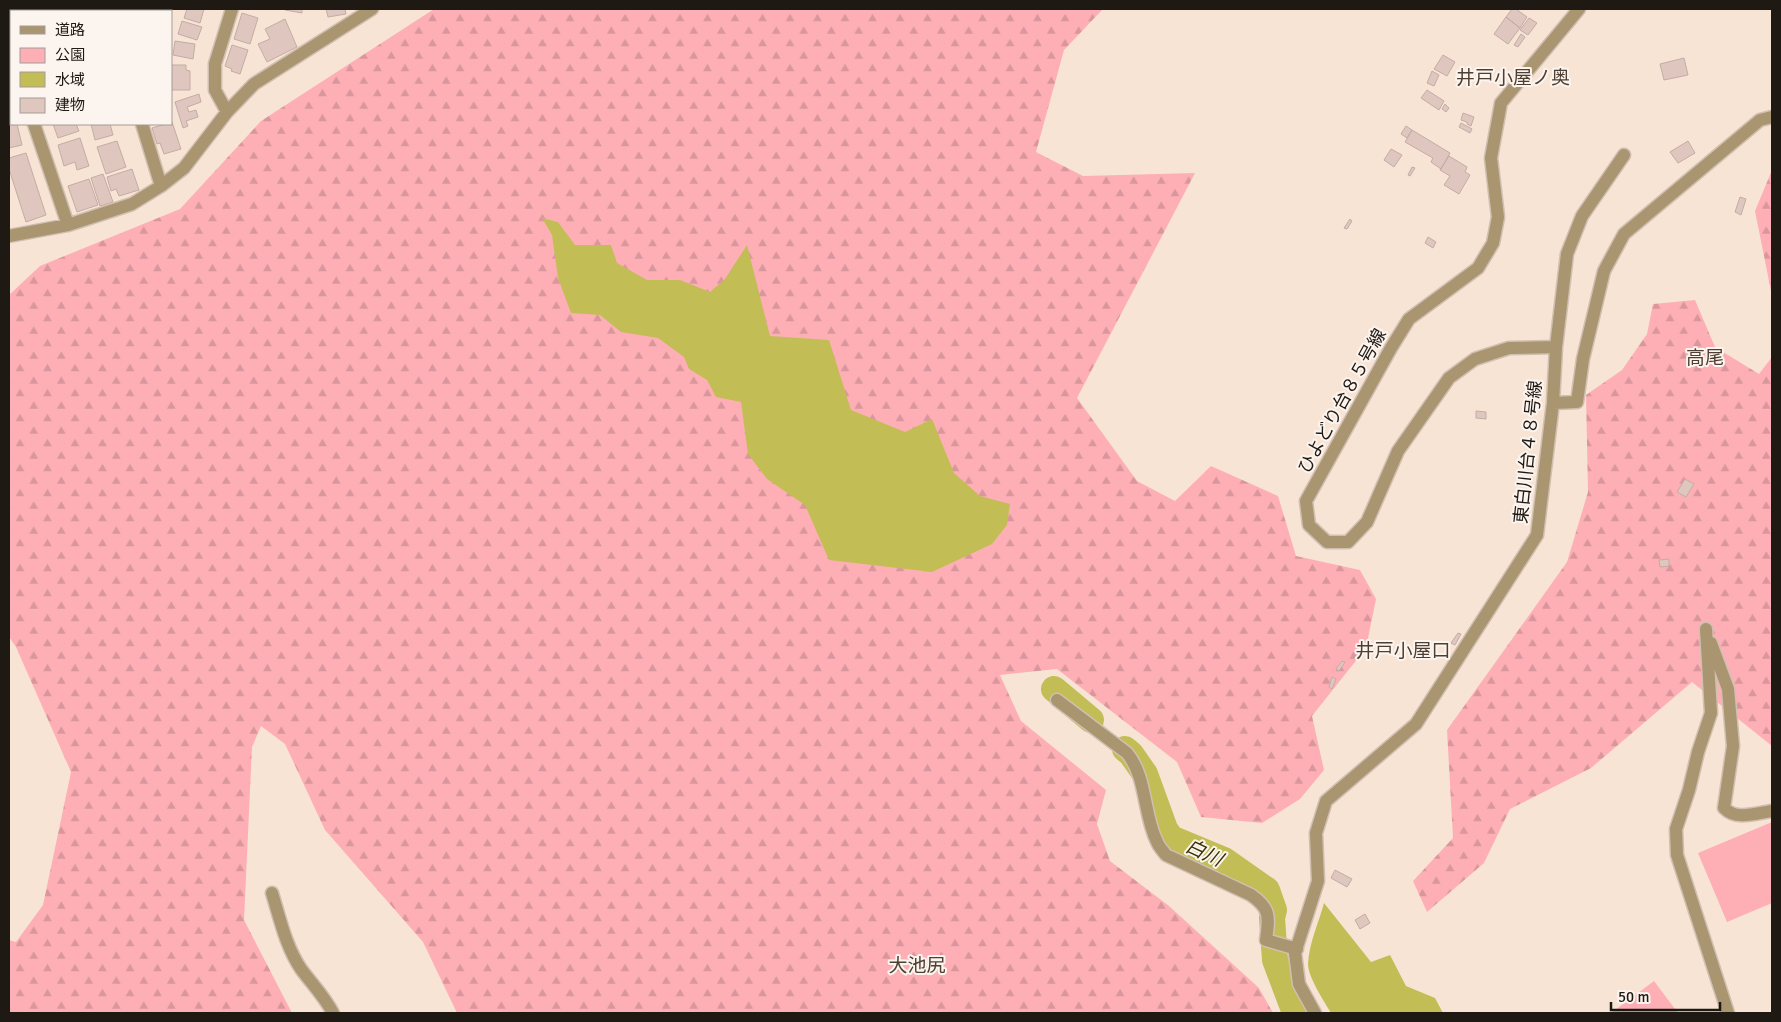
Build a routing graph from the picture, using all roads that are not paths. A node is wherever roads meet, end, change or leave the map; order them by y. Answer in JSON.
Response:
{"nodes":[{"id":1,"x":232,"y":9,"type":"edge"},
{"id":2,"x":372,"y":9,"type":"edge"},
{"id":3,"x":1579,"y":9,"type":"edge"},
{"id":4,"x":227,"y":112,"type":"junction"},
{"id":5,"x":1772,"y":117,"type":"edge"},
{"id":6,"x":34,"y":125,"type":"edge"},
{"id":7,"x":142,"y":125,"type":"edge"},
{"id":8,"x":1624,"y":155,"type":"dead end"},
{"id":9,"x":161,"y":186,"type":"junction"},
{"id":10,"x":68,"y":225,"type":"junction"},
{"id":11,"x":9,"y":236,"type":"edge"},
{"id":12,"x":1556,"y":347,"type":"junction"},
{"id":13,"x":1553,"y":403,"type":"junction"},
{"id":14,"x":1057,"y":700,"type":"dead end"},
{"id":15,"x":1772,"y":811,"type":"edge"},
{"id":16,"x":272,"y":893,"type":"dead end"},
{"id":17,"x":1297,"y":949,"type":"junction"},
{"id":18,"x":332,"y":1013,"type":"edge"},
{"id":19,"x":1315,"y":1013,"type":"edge"},
{"id":20,"x":1728,"y":1013,"type":"edge"}],
"edges":[{"from":1,"to":4,"type":"street"},
{"from":2,"to":4,"type":"street"},
{"from":3,"to":12,"type":"street","name":"ひよどり台８５号線"},
{"from":4,"to":9,"type":"street"},
{"from":5,"to":13,"type":"street"},
{"from":6,"to":10,"type":"street"},
{"from":7,"to":9,"type":"street"},
{"from":8,"to":12,"type":"street","name":"東白川台４８号線"},
{"from":9,"to":10,"type":"street"},
{"from":10,"to":11,"type":"street"},
{"from":12,"to":13,"type":"street","name":"東白川台４８号線"},
{"from":13,"to":17,"type":"street","name":"東白川台４８号線"},
{"from":14,"to":17,"type":"street"},
{"from":15,"to":20,"type":"street"},
{"from":16,"to":18,"type":"street"},
{"from":17,"to":19,"type":"street","name":"東白川台４８号線"}]}
